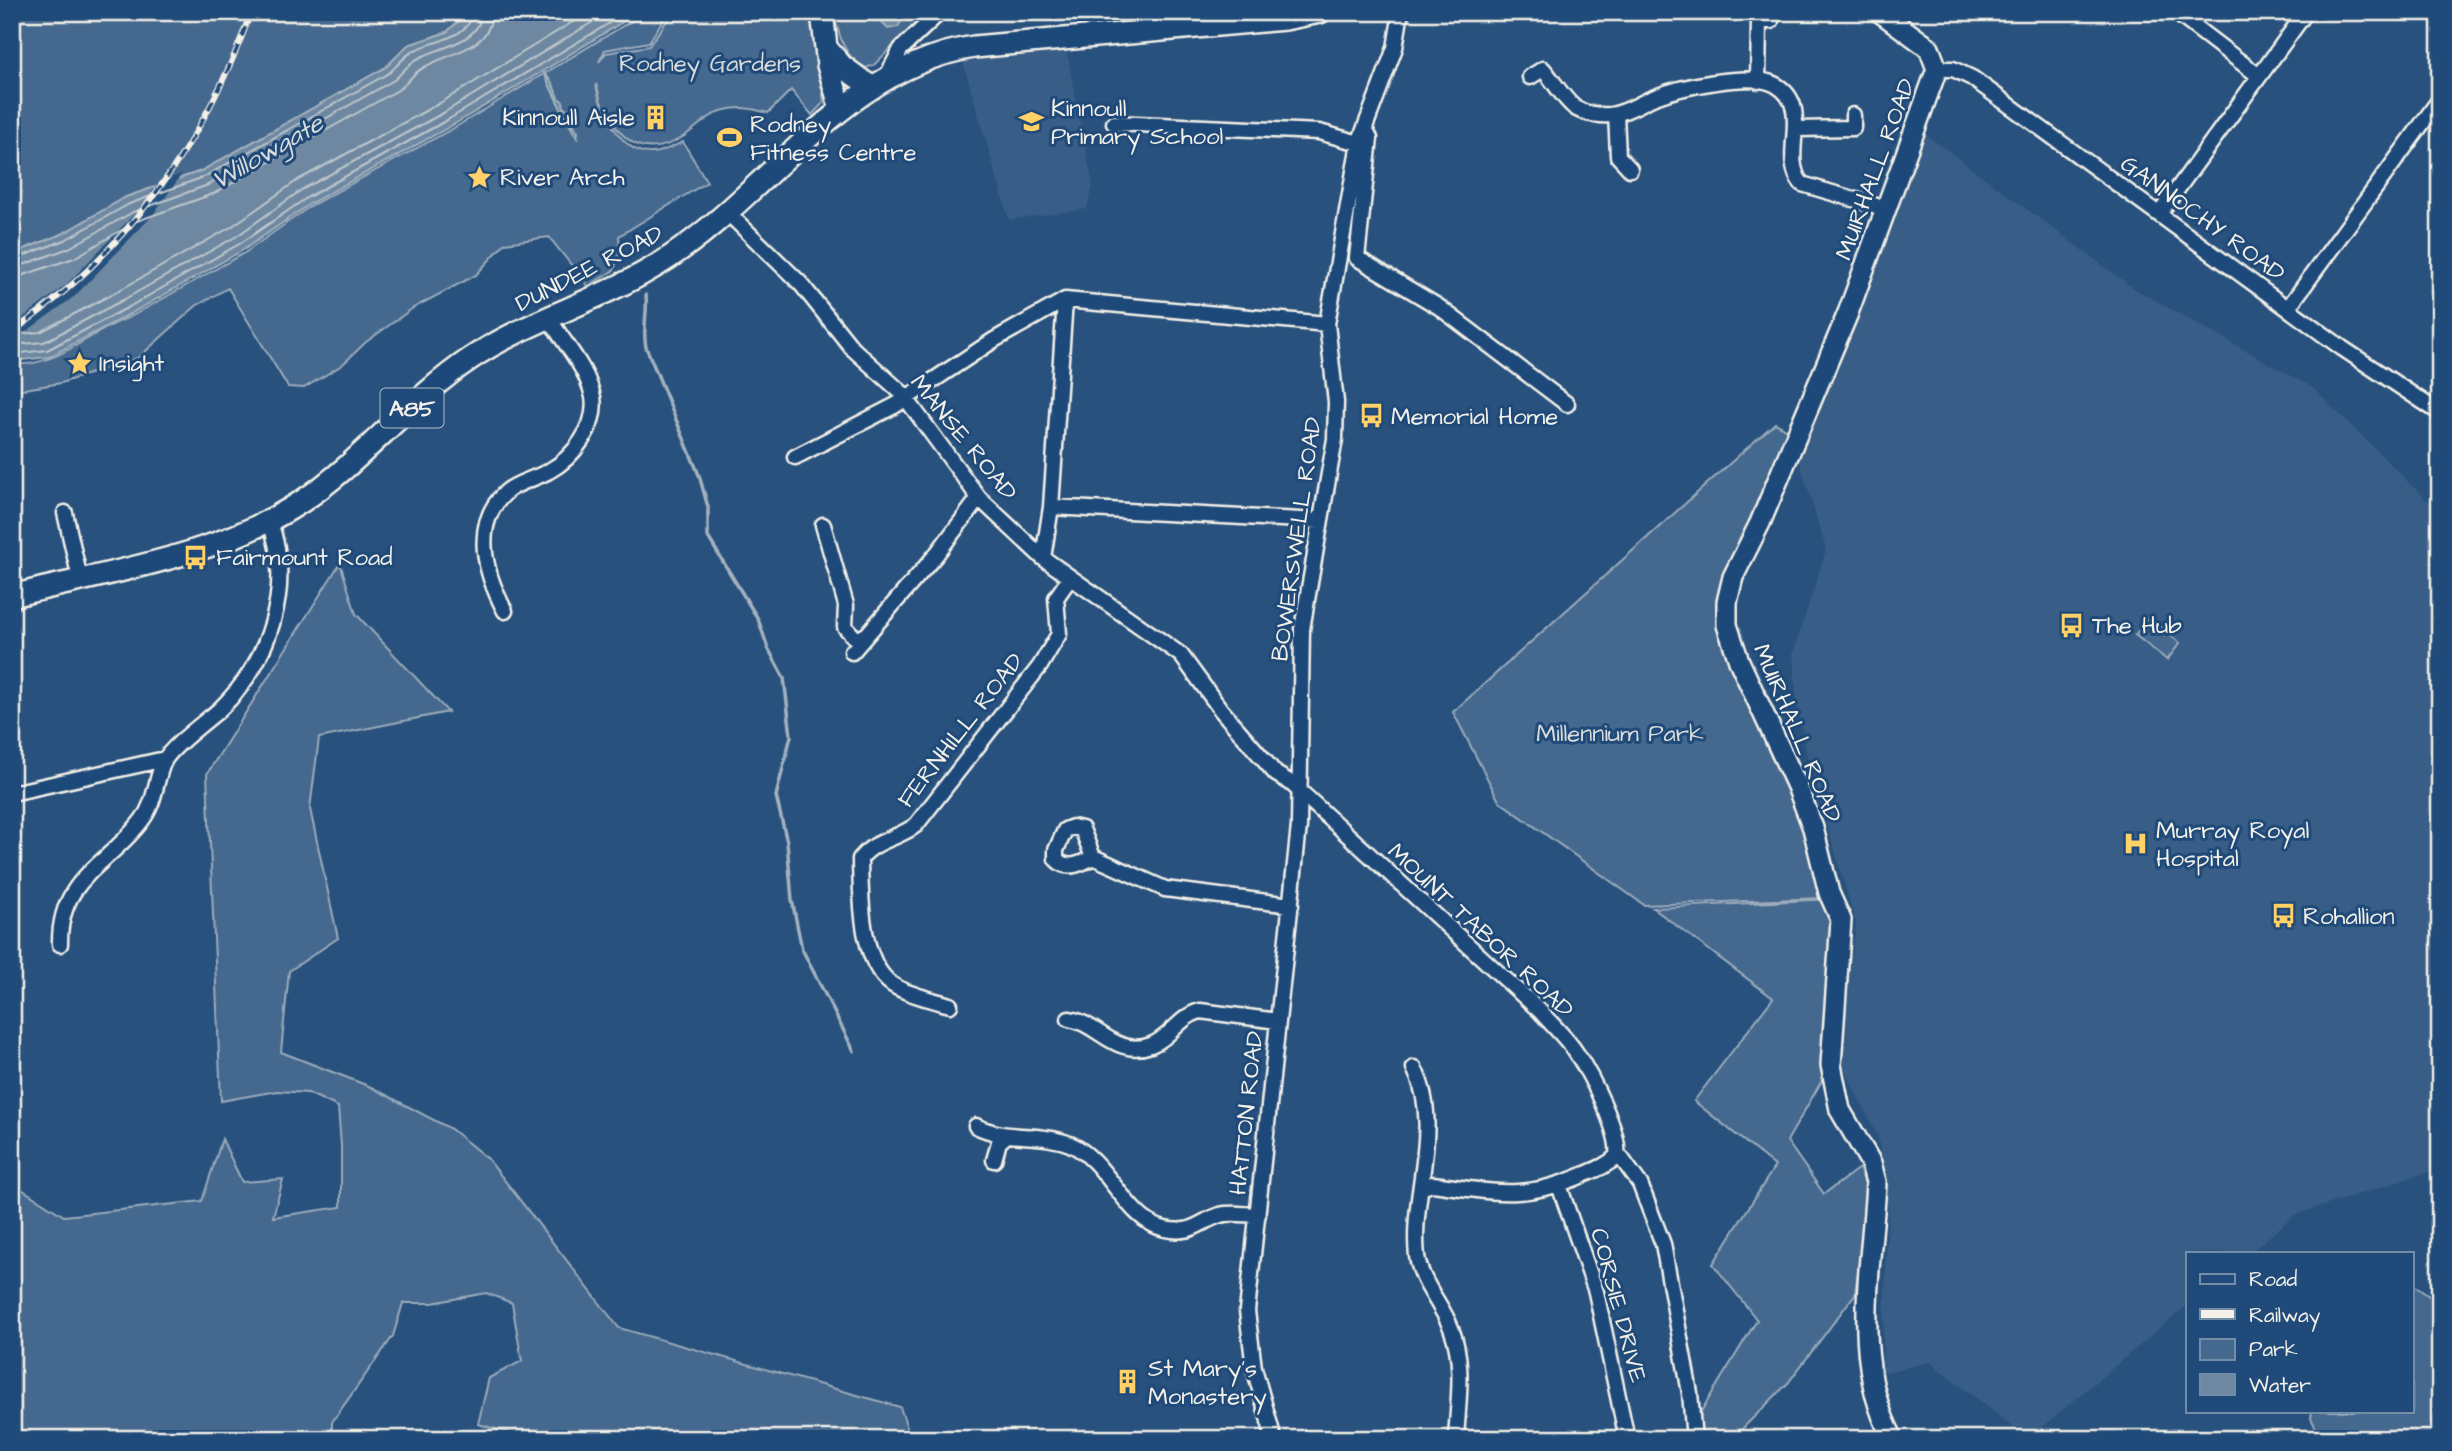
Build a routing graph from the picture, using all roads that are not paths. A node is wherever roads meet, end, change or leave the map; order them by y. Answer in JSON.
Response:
{"nodes":[{"id":1,"x":822,"y":12,"type":"edge"},
{"id":2,"x":940,"y":12,"type":"edge"},
{"id":3,"x":1319,"y":12,"type":"edge"},
{"id":4,"x":1401,"y":12,"type":"edge"},
{"id":5,"x":1880,"y":12,"type":"edge"},
{"id":6,"x":2175,"y":12,"type":"edge"},
{"id":7,"x":2306,"y":12,"type":"edge"},
{"id":8,"x":1771,"y":21,"type":"dead end"},
{"id":9,"x":828,"y":50,"type":"junction"},
{"id":10,"x":1937,"y":69,"type":"junction"},
{"id":11,"x":2259,"y":76,"type":"junction"},
{"id":12,"x":1530,"y":77,"type":"dead end"},
{"id":13,"x":1758,"y":81,"type":"junction"},
{"id":14,"x":879,"y":84,"type":"junction"},
{"id":15,"x":2440,"y":99,"type":"edge"},
{"id":16,"x":841,"y":109,"type":"junction"},
{"id":17,"x":1616,"y":114,"type":"junction"},
{"id":18,"x":1853,"y":115,"type":"dead end"},
{"id":19,"x":1114,"y":123,"type":"dead end"},
{"id":20,"x":1365,"y":129,"type":"junction"},
{"id":21,"x":1796,"y":129,"type":"junction"},
{"id":22,"x":1359,"y":143,"type":"junction"},
{"id":23,"x":1630,"y":169,"type":"dead end"},
{"id":24,"x":1887,"y":209,"type":"junction"},
{"id":25,"x":728,"y":213,"type":"junction"},
{"id":26,"x":2160,"y":214,"type":"junction"},
{"id":27,"x":1065,"y":300,"type":"junction"},
{"id":28,"x":2288,"y":308,"type":"junction"},
{"id":29,"x":549,"y":318,"type":"junction"},
{"id":30,"x":1327,"y":324,"type":"junction"},
{"id":31,"x":907,"y":398,"type":"junction"},
{"id":32,"x":1567,"y":404,"type":"dead end"},
{"id":33,"x":2440,"y":413,"type":"edge"},
{"id":34,"x":795,"y":457,"type":"dead end"},
{"id":35,"x":979,"y":498,"type":"junction"},
{"id":36,"x":1051,"y":507,"type":"junction"},
{"id":37,"x":65,"y":513,"type":"dead end"},
{"id":38,"x":269,"y":520,"type":"junction"},
{"id":39,"x":1320,"y":522,"type":"junction"},
{"id":40,"x":823,"y":526,"type":"dead end"},
{"id":41,"x":1043,"y":558,"type":"junction"},
{"id":42,"x":1070,"y":578,"type":"junction"},
{"id":43,"x":80,"y":579,"type":"junction"},
{"id":44,"x":12,"y":596,"type":"edge"},
{"id":45,"x":505,"y":611,"type":"dead end"},
{"id":46,"x":866,"y":635,"type":"junction"},
{"id":47,"x":852,"y":652,"type":"dead end"},
{"id":48,"x":165,"y":759,"type":"junction"},
{"id":49,"x":1298,"y":789,"type":"junction"},
{"id":50,"x":12,"y":793,"type":"edge"},
{"id":51,"x":1093,"y":857,"type":"dead end"},
{"id":52,"x":1291,"y":905,"type":"junction"},
{"id":53,"x":60,"y":944,"type":"dead end"},
{"id":54,"x":950,"y":1005,"type":"dead end"},
{"id":55,"x":1069,"y":1019,"type":"dead end"},
{"id":56,"x":1278,"y":1021,"type":"junction"},
{"id":57,"x":1414,"y":1068,"type":"dead end"},
{"id":58,"x":976,"y":1126,"type":"dead end"},
{"id":59,"x":1006,"y":1136,"type":"junction"},
{"id":60,"x":1617,"y":1156,"type":"junction"},
{"id":61,"x":994,"y":1160,"type":"dead end"},
{"id":62,"x":1559,"y":1185,"type":"junction"},
{"id":63,"x":1423,"y":1187,"type":"junction"},
{"id":64,"x":1258,"y":1215,"type":"junction"},
{"id":65,"x":1273,"y":1439,"type":"edge"},
{"id":66,"x":1456,"y":1439,"type":"edge"},
{"id":67,"x":1627,"y":1439,"type":"edge"},
{"id":68,"x":1694,"y":1439,"type":"edge"},
{"id":69,"x":1893,"y":1439,"type":"edge"}],
"edges":[{"from":1,"to":9,"type":"main road"},
{"from":2,"to":14,"type":"street"},
{"from":3,"to":14,"type":"main road","name":"DUNDEE ROAD","number":"A85"},
{"from":4,"to":20,"type":"street","name":"BOWERSWELL ROAD"},
{"from":5,"to":10,"type":"street"},
{"from":6,"to":11,"type":"street"},
{"from":7,"to":11,"type":"street"},
{"from":8,"to":13,"type":"street"},
{"from":9,"to":14,"type":"main road"},
{"from":9,"to":16,"type":"main road"},
{"from":10,"to":24,"type":"street","name":"MUIRHALL ROAD"},
{"from":10,"to":26,"type":"street","name":"GANNOCHY ROAD"},
{"from":11,"to":26,"type":"street"},
{"from":12,"to":17,"type":"street"},
{"from":13,"to":17,"type":"street"},
{"from":13,"to":21,"type":"street"},
{"from":14,"to":16,"type":"main road","name":"DUNDEE ROAD","number":"A85"},
{"from":15,"to":28,"type":"street"},
{"from":16,"to":25,"type":"main road","name":"DUNDEE ROAD","number":"A85"},
{"from":17,"to":23,"type":"street"},
{"from":18,"to":21,"type":"street"},
{"from":19,"to":22,"type":"street"},
{"from":20,"to":22,"type":"street","name":"BOWERSWELL ROAD"},
{"from":20,"to":32,"type":"street"},
{"from":21,"to":24,"type":"street"},
{"from":22,"to":30,"type":"street","name":"BOWERSWELL ROAD"},
{"from":24,"to":69,"type":"street","name":"MUIRHALL ROAD"},
{"from":25,"to":29,"type":"main road","name":"DUNDEE ROAD","number":"A85"},
{"from":25,"to":31,"type":"street","name":"MANSE ROAD"},
{"from":26,"to":28,"type":"street","name":"GANNOCHY ROAD"},
{"from":27,"to":30,"type":"street"},
{"from":27,"to":31,"type":"street"},
{"from":27,"to":36,"type":"street"},
{"from":28,"to":33,"type":"street","name":"GANNOCHY ROAD"},
{"from":29,"to":38,"type":"main road","name":"DUNDEE ROAD","number":"A85"},
{"from":29,"to":45,"type":"street"},
{"from":30,"to":39,"type":"street","name":"BOWERSWELL ROAD"},
{"from":31,"to":34,"type":"street"},
{"from":31,"to":35,"type":"street","name":"MANSE ROAD"},
{"from":35,"to":41,"type":"street","name":"MANSE ROAD"},
{"from":35,"to":46,"type":"street"},
{"from":36,"to":39,"type":"street"},
{"from":36,"to":41,"type":"street"},
{"from":37,"to":43,"type":"street"},
{"from":38,"to":43,"type":"main road","name":"DUNDEE ROAD","number":"A85"},
{"from":38,"to":48,"type":"street"},
{"from":39,"to":49,"type":"street","name":"BOWERSWELL ROAD"},
{"from":40,"to":46,"type":"street"},
{"from":41,"to":42,"type":"street","name":"MANSE ROAD"},
{"from":42,"to":49,"type":"street","name":"MANSE ROAD"},
{"from":42,"to":54,"type":"street","name":"FERNHILL ROAD"},
{"from":43,"to":44,"type":"main road","name":"DUNDEE ROAD","number":"A85"},
{"from":46,"to":47,"type":"street"},
{"from":48,"to":50,"type":"street"},
{"from":48,"to":53,"type":"street"},
{"from":49,"to":52,"type":"street","name":"HATTON ROAD"},
{"from":49,"to":60,"type":"street","name":"MOUNT TABOR ROAD"},
{"from":51,"to":52,"type":"street"},
{"from":52,"to":56,"type":"street","name":"HATTON ROAD"},
{"from":55,"to":56,"type":"street"},
{"from":56,"to":64,"type":"street","name":"HATTON ROAD"},
{"from":57,"to":63,"type":"street"},
{"from":58,"to":59,"type":"street"},
{"from":59,"to":61,"type":"street"},
{"from":59,"to":64,"type":"street"},
{"from":60,"to":62,"type":"street"},
{"from":60,"to":68,"type":"street","name":"MOUNT TABOR ROAD"},
{"from":62,"to":63,"type":"street"},
{"from":62,"to":67,"type":"street","name":"CORSIE DRIVE"},
{"from":63,"to":66,"type":"street"},
{"from":64,"to":65,"type":"street","name":"HATTON ROAD"}]}
